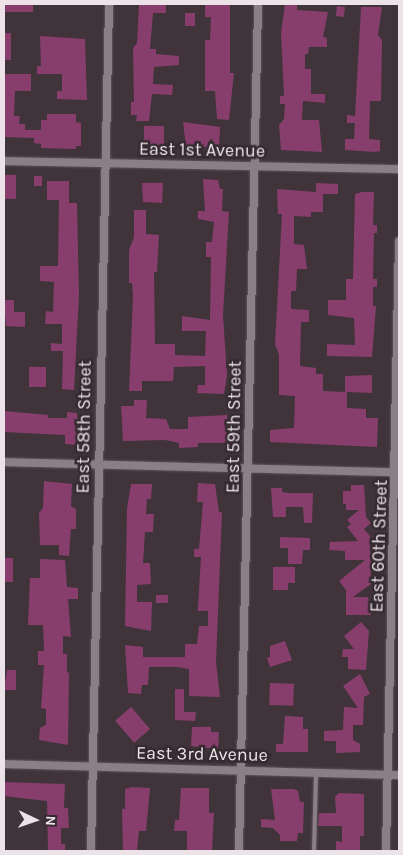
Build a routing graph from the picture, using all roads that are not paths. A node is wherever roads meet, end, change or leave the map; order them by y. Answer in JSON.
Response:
{"nodes":[{"id":1,"x":109,"y":4,"type":"edge"},
{"id":2,"x":258,"y":4,"type":"edge"},
{"id":3,"x":4,"y":161,"type":"edge"},
{"id":4,"x":105,"y":164,"type":"junction"},
{"id":5,"x":254,"y":166,"type":"junction"},
{"id":6,"x":399,"y":169,"type":"edge"},
{"id":7,"x":399,"y":241,"type":"edge"},
{"id":8,"x":4,"y":462,"type":"edge"},
{"id":9,"x":99,"y":466,"type":"junction"},
{"id":10,"x":249,"y":469,"type":"junction"},
{"id":11,"x":397,"y":472,"type":"edge"},
{"id":12,"x":4,"y":764,"type":"edge"},
{"id":13,"x":92,"y":766,"type":"junction"},
{"id":14,"x":240,"y":769,"type":"junction"},
{"id":15,"x":316,"y":772,"type":"junction"},
{"id":16,"x":387,"y":774,"type":"junction"},
{"id":17,"x":399,"y":775,"type":"edge"},
{"id":18,"x":91,"y":851,"type":"edge"},
{"id":19,"x":239,"y":851,"type":"edge"},
{"id":20,"x":314,"y":851,"type":"edge"},
{"id":21,"x":386,"y":851,"type":"edge"}],
"edges":[{"from":1,"to":4,"type":"street","name":"East 58th Street"},
{"from":2,"to":5,"type":"street","name":"East 59th Street"},
{"from":3,"to":4,"type":"street","name":"East 1st Avenue"},
{"from":4,"to":5,"type":"street","name":"East 1st Avenue"},
{"from":4,"to":9,"type":"street","name":"East 58th Street"},
{"from":5,"to":6,"type":"street","name":"East 1st Avenue"},
{"from":5,"to":10,"type":"street","name":"East 59th Street"},
{"from":7,"to":11,"type":"street","name":"East 60th Street"},
{"from":8,"to":9,"type":"street"},
{"from":9,"to":10,"type":"street"},
{"from":9,"to":13,"type":"street","name":"East 58th Street"},
{"from":10,"to":11,"type":"street"},
{"from":10,"to":14,"type":"street","name":"East 59th Street"},
{"from":11,"to":16,"type":"street","name":"East 60th Street"},
{"from":12,"to":13,"type":"street","name":"East 3rd Avenue"},
{"from":13,"to":14,"type":"street","name":"East 3rd Avenue"},
{"from":13,"to":18,"type":"street","name":"East 58th Street"},
{"from":14,"to":15,"type":"street","name":"East 3rd Avenue"},
{"from":14,"to":19,"type":"street","name":"East 59th Street"},
{"from":15,"to":16,"type":"street","name":"East 3rd Avenue"},
{"from":15,"to":20,"type":"lane"},
{"from":16,"to":17,"type":"street","name":"East 3rd Avenue"},
{"from":16,"to":21,"type":"street","name":"East 60th Street"}]}
